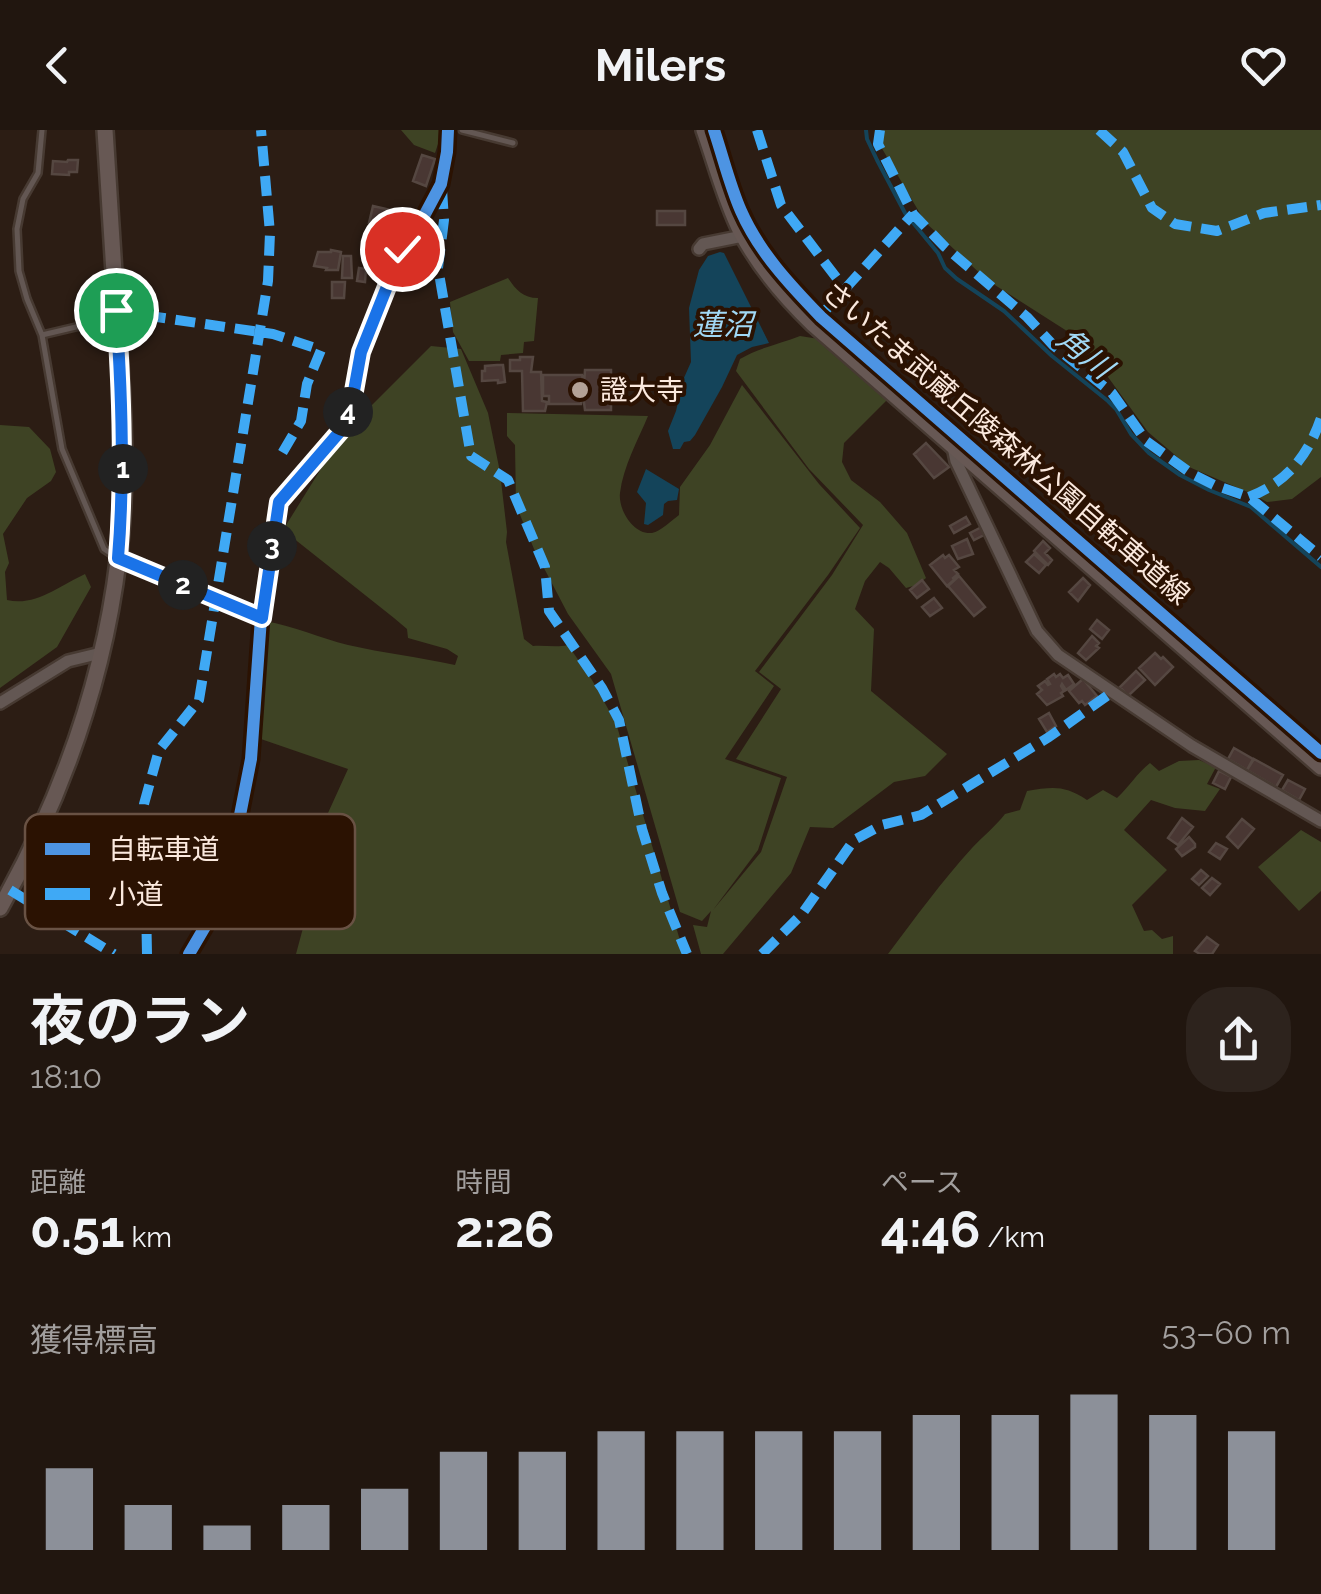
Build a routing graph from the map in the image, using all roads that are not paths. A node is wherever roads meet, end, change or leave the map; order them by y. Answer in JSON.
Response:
{"nodes":[{"id":1,"x":42,"y":130,"type":"edge"},
{"id":2,"x":105,"y":130,"type":"edge"},
{"id":3,"x":448,"y":130,"type":"edge"},
{"id":4,"x":462,"y":130,"type":"edge"},
{"id":5,"x":704,"y":130,"type":"edge"},
{"id":6,"x":513,"y":143,"type":"dead end"},
{"id":7,"x":743,"y":236,"type":"junction"},
{"id":8,"x":699,"y":249,"type":"dead end"},
{"id":9,"x":116,"y":317,"type":"junction"},
{"id":10,"x":42,"y":335,"type":"junction"},
{"id":11,"x":953,"y":446,"type":"junction"},
{"id":12,"x":118,"y":558,"type":"junction"},
{"id":13,"x":262,"y":618,"type":"junction"},
{"id":14,"x":101,"y":652,"type":"junction"},
{"id":15,"x":0,"y":702,"type":"edge"},
{"id":16,"x":1321,"y":767,"type":"edge"},
{"id":17,"x":48,"y":814,"type":"edge"},
{"id":18,"x":240,"y":814,"type":"edge"},
{"id":19,"x":1321,"y":821,"type":"edge"},
{"id":20,"x":25,"y":864,"type":"edge"},
{"id":21,"x":0,"y":908,"type":"edge"},
{"id":22,"x":204,"y":929,"type":"edge"},
{"id":23,"x":189,"y":954,"type":"edge"}],
"edges":[{"from":1,"to":10,"type":"lane"},
{"from":2,"to":9,"type":"main road"},
{"from":3,"to":13,"type":"street"},
{"from":4,"to":6,"type":"lane"},
{"from":5,"to":7,"type":"main road"},
{"from":7,"to":8,"type":"street"},
{"from":7,"to":11,"type":"main road"},
{"from":9,"to":10,"type":"lane"},
{"from":9,"to":12,"type":"main road"},
{"from":10,"to":12,"type":"lane"},
{"from":11,"to":16,"type":"main road"},
{"from":11,"to":19,"type":"street"},
{"from":12,"to":13,"type":"street"},
{"from":12,"to":14,"type":"main road"},
{"from":13,"to":18,"type":"street"},
{"from":14,"to":15,"type":"street"},
{"from":14,"to":17,"type":"main road"},
{"from":20,"to":21,"type":"main road"},
{"from":22,"to":23,"type":"street"}]}
